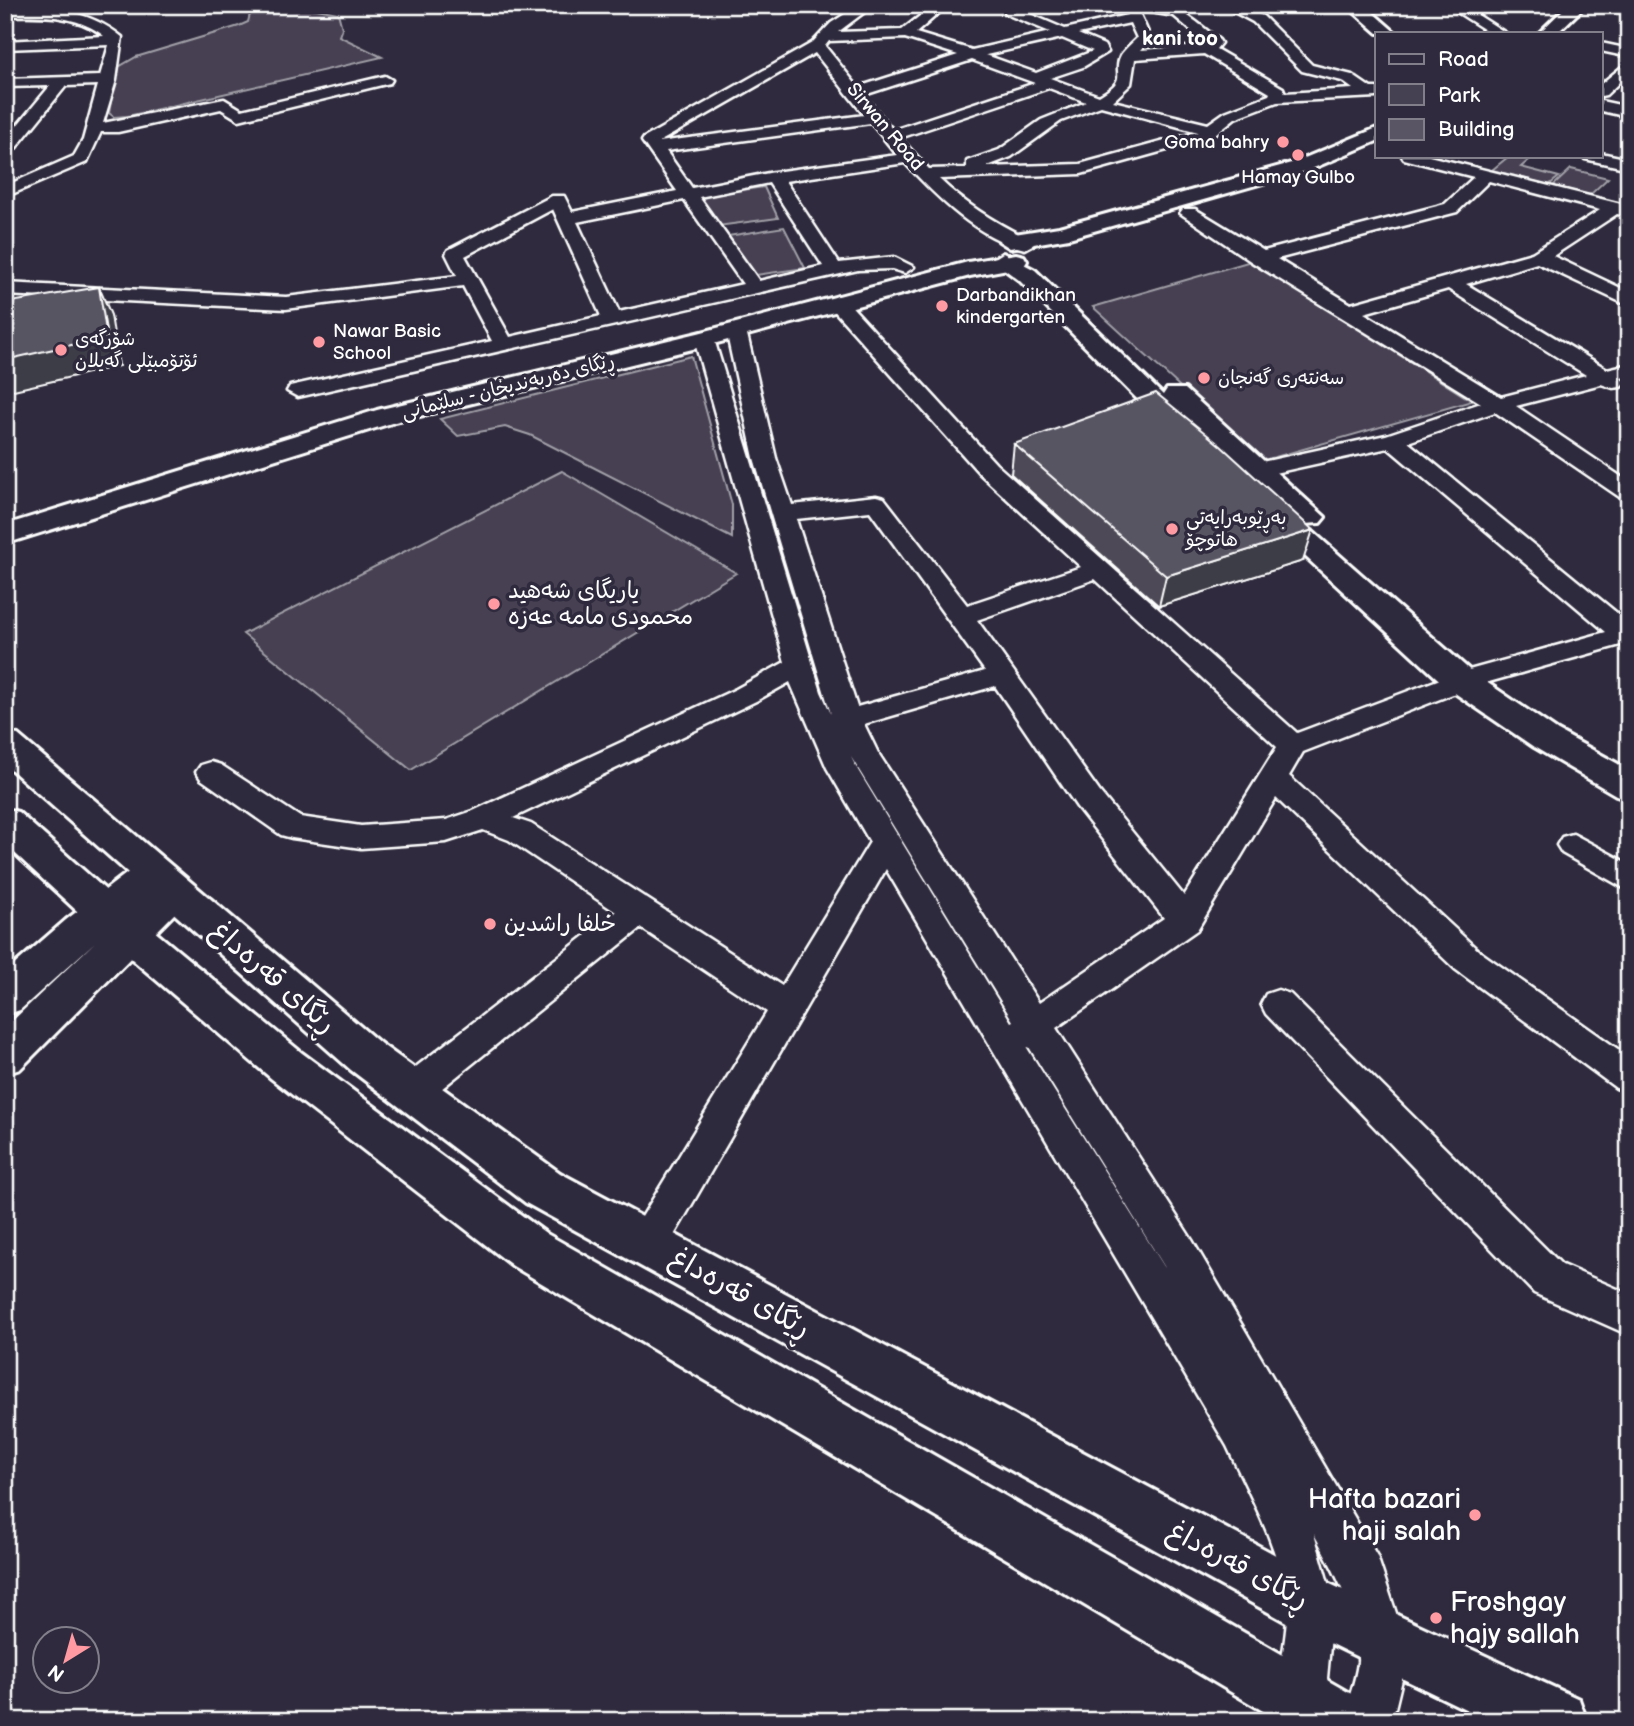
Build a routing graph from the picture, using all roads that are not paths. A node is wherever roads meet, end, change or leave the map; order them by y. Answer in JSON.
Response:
{"nodes":[{"id":1,"x":869,"y":5,"type":"edge"},
{"id":2,"x":942,"y":5,"type":"edge"},
{"id":3,"x":1009,"y":5,"type":"edge"},
{"id":4,"x":1227,"y":5,"type":"edge"},
{"id":5,"x":1354,"y":5,"type":"edge"},
{"id":6,"x":1452,"y":5,"type":"edge"},
{"id":7,"x":1578,"y":5,"type":"edge"},
{"id":8,"x":1132,"y":9,"type":"edge"},
{"id":9,"x":5,"y":12,"type":"edge"},
{"id":10,"x":1387,"y":32,"type":"edge"},
{"id":11,"x":1497,"y":32,"type":"edge"},
{"id":12,"x":1548,"y":32,"type":"edge"},
{"id":13,"x":1062,"y":33,"type":"junction"},
{"id":14,"x":906,"y":34,"type":"junction"},
{"id":15,"x":117,"y":40,"type":"junction"},
{"id":16,"x":821,"y":42,"type":"junction"},
{"id":17,"x":5,"y":45,"type":"edge"},
{"id":18,"x":1602,"y":47,"type":"edge"},
{"id":19,"x":1207,"y":50,"type":"junction"},
{"id":20,"x":1629,"y":53,"type":"edge"},
{"id":21,"x":973,"y":55,"type":"junction"},
{"id":22,"x":1128,"y":55,"type":"junction"},
{"id":23,"x":1629,"y":65,"type":"edge"},
{"id":24,"x":1293,"y":70,"type":"junction"},
{"id":25,"x":1254,"y":76,"type":"junction"},
{"id":26,"x":109,"y":80,"type":"junction"},
{"id":27,"x":385,"y":80,"type":"dead end"},
{"id":28,"x":1043,"y":80,"type":"junction"},
{"id":29,"x":5,"y":82,"type":"edge"},
{"id":30,"x":61,"y":82,"type":"junction"},
{"id":31,"x":1629,"y":83,"type":"edge"},
{"id":32,"x":1606,"y":85,"type":"edge"},
{"id":33,"x":856,"y":93,"type":"junction"},
{"id":34,"x":1373,"y":94,"type":"edge"},
{"id":35,"x":1275,"y":98,"type":"junction"},
{"id":36,"x":1100,"y":100,"type":"junction"},
{"id":37,"x":1602,"y":106,"type":"edge"},
{"id":38,"x":1629,"y":112,"type":"edge"},
{"id":39,"x":874,"y":118,"type":"junction"},
{"id":40,"x":94,"y":128,"type":"junction"},
{"id":41,"x":1211,"y":129,"type":"junction"},
{"id":42,"x":1375,"y":135,"type":"edge"},
{"id":43,"x":888,"y":136,"type":"junction"},
{"id":44,"x":655,"y":148,"type":"junction"},
{"id":45,"x":1033,"y":150,"type":"junction"},
{"id":46,"x":1375,"y":150,"type":"edge"},
{"id":47,"x":5,"y":151,"type":"edge"},
{"id":48,"x":909,"y":158,"type":"junction"},
{"id":49,"x":1418,"y":158,"type":"edge"},
{"id":50,"x":1493,"y":158,"type":"edge"},
{"id":51,"x":1600,"y":158,"type":"edge"},
{"id":52,"x":1629,"y":164,"type":"edge"},
{"id":53,"x":1081,"y":169,"type":"junction"},
{"id":54,"x":924,"y":174,"type":"junction"},
{"id":55,"x":1478,"y":174,"type":"junction"},
{"id":56,"x":774,"y":177,"type":"junction"},
{"id":57,"x":5,"y":192,"type":"edge"},
{"id":58,"x":688,"y":197,"type":"junction"},
{"id":59,"x":1621,"y":210,"type":"edge"},
{"id":60,"x":1189,"y":213,"type":"junction"},
{"id":61,"x":566,"y":219,"type":"junction"},
{"id":62,"x":1012,"y":249,"type":"junction"},
{"id":63,"x":1539,"y":257,"type":"junction"},
{"id":64,"x":1259,"y":258,"type":"junction"},
{"id":65,"x":905,"y":267,"type":"junction"},
{"id":66,"x":835,"y":270,"type":"junction"},
{"id":67,"x":469,"y":280,"type":"junction"},
{"id":68,"x":1450,"y":282,"type":"junction"},
{"id":69,"x":755,"y":288,"type":"junction"},
{"id":70,"x":5,"y":289,"type":"edge"},
{"id":71,"x":1629,"y":300,"type":"edge"},
{"id":72,"x":837,"y":302,"type":"junction"},
{"id":73,"x":1346,"y":312,"type":"junction"},
{"id":74,"x":613,"y":320,"type":"junction"},
{"id":75,"x":720,"y":335,"type":"junction"},
{"id":76,"x":504,"y":345,"type":"junction"},
{"id":77,"x":1629,"y":370,"type":"edge"},
{"id":78,"x":1602,"y":376,"type":"junction"},
{"id":79,"x":298,"y":391,"type":"dead end"},
{"id":80,"x":1629,"y":392,"type":"edge"},
{"id":81,"x":1498,"y":404,"type":"junction"},
{"id":82,"x":1392,"y":440,"type":"junction"},
{"id":83,"x":1015,"y":460,"type":"edge"},
{"id":84,"x":988,"y":469,"type":"junction"},
{"id":85,"x":1256,"y":470,"type":"junction"},
{"id":86,"x":1629,"y":493,"type":"edge"},
{"id":87,"x":5,"y":510,"type":"edge"},
{"id":88,"x":782,"y":513,"type":"junction"},
{"id":89,"x":5,"y":535,"type":"edge"},
{"id":90,"x":1098,"y":570,"type":"junction"},
{"id":91,"x":961,"y":616,"type":"junction"},
{"id":92,"x":1627,"y":635,"type":"edge"},
{"id":93,"x":799,"y":665,"type":"junction"},
{"id":94,"x":1492,"y":673,"type":"junction"},
{"id":95,"x":1002,"y":675,"type":"junction"},
{"id":96,"x":1461,"y":681,"type":"junction"},
{"id":97,"x":847,"y":719,"type":"junction"},
{"id":98,"x":5,"y":744,"type":"edge"},
{"id":99,"x":1293,"y":745,"type":"junction"},
{"id":100,"x":1629,"y":765,"type":"edge"},
{"id":101,"x":211,"y":772,"type":"dead end"},
{"id":102,"x":1273,"y":778,"type":"junction"},
{"id":103,"x":1629,"y":786,"type":"edge"},
{"id":104,"x":484,"y":819,"type":"junction"},
{"id":105,"x":5,"y":821,"type":"edge"},
{"id":106,"x":886,"y":842,"type":"junction"},
{"id":107,"x":1573,"y":845,"type":"dead end"},
{"id":108,"x":1629,"y":879,"type":"edge"},
{"id":109,"x":163,"y":883,"type":"junction"},
{"id":110,"x":639,"y":911,"type":"junction"},
{"id":111,"x":1185,"y":921,"type":"junction"},
{"id":112,"x":117,"y":923,"type":"junction"},
{"id":113,"x":5,"y":998,"type":"edge"},
{"id":114,"x":1278,"y":1004,"type":"dead end"},
{"id":115,"x":788,"y":1008,"type":"junction"},
{"id":116,"x":1034,"y":1023,"type":"junction"},
{"id":117,"x":1006,"y":1045,"type":"junction"},
{"id":118,"x":5,"y":1056,"type":"edge"},
{"id":119,"x":1629,"y":1077,"type":"edge"},
{"id":120,"x":412,"y":1091,"type":"junction"},
{"id":121,"x":648,"y":1243,"type":"junction"},
{"id":122,"x":1629,"y":1315,"type":"edge"},
{"id":123,"x":1310,"y":1604,"type":"junction"},
{"id":124,"x":1380,"y":1637,"type":"junction"},
{"id":125,"x":1318,"y":1714,"type":"edge"},
{"id":126,"x":1367,"y":1721,"type":"edge"},
{"id":127,"x":1557,"y":1721,"type":"edge"}],
"edges":[{"from":1,"to":16,"type":"street"},
{"from":2,"to":14,"type":"street"},
{"from":3,"to":13,"type":"street"},
{"from":4,"to":24,"type":"street"},
{"from":5,"to":10,"type":"main road"},
{"from":6,"to":11,"type":"street"},
{"from":7,"to":12,"type":"main road"},
{"from":8,"to":13,"type":"street"},
{"from":8,"to":19,"type":"street"},
{"from":8,"to":22,"type":"street"},
{"from":9,"to":15,"type":"street"},
{"from":13,"to":21,"type":"street"},
{"from":13,"to":28,"type":"street"},
{"from":14,"to":16,"type":"street"},
{"from":14,"to":21,"type":"street"},
{"from":15,"to":17,"type":"street"},
{"from":15,"to":26,"type":"street"},
{"from":16,"to":33,"type":"street","name":"Sirwan Road"},
{"from":16,"to":44,"type":"street"},
{"from":18,"to":20,"type":"street"},
{"from":19,"to":22,"type":"street"},
{"from":19,"to":25,"type":"street"},
{"from":21,"to":28,"type":"street"},
{"from":21,"to":33,"type":"street"},
{"from":22,"to":36,"type":"street"},
{"from":23,"to":32,"type":"street"},
{"from":24,"to":25,"type":"street"},
{"from":24,"to":34,"type":"street"},
{"from":25,"to":35,"type":"street"},
{"from":26,"to":30,"type":"street"},
{"from":26,"to":40,"type":"street"},
{"from":27,"to":40,"type":"street"},
{"from":28,"to":36,"type":"street"},
{"from":28,"to":43,"type":"street"},
{"from":29,"to":30,"type":"street"},
{"from":30,"to":47,"type":"street"},
{"from":31,"to":32,"type":"street"},
{"from":33,"to":39,"type":"street","name":"Sirwan Road"},
{"from":34,"to":35,"type":"street"},
{"from":35,"to":41,"type":"street"},
{"from":36,"to":41,"type":"street"},
{"from":36,"to":45,"type":"street"},
{"from":37,"to":38,"type":"street"},
{"from":39,"to":43,"type":"street","name":"Sirwan Road"},
{"from":39,"to":44,"type":"street"},
{"from":40,"to":57,"type":"street"},
{"from":41,"to":53,"type":"street"},
{"from":42,"to":62,"type":"main road"},
{"from":43,"to":48,"type":"street","name":"Sirwan Road"},
{"from":44,"to":58,"type":"street"},
{"from":45,"to":53,"type":"street"},
{"from":45,"to":54,"type":"street"},
{"from":46,"to":60,"type":"main road"},
{"from":48,"to":54,"type":"street","name":"Sirwan Road"},
{"from":48,"to":56,"type":"street"},
{"from":49,"to":55,"type":"street"},
{"from":50,"to":55,"type":"street"},
{"from":51,"to":52,"type":"street"},
{"from":53,"to":54,"type":"street"},
{"from":54,"to":62,"type":"street","name":"Sirwan Road"},
{"from":55,"to":59,"type":"street"},
{"from":55,"to":64,"type":"street"},
{"from":56,"to":58,"type":"street"},
{"from":56,"to":66,"type":"street"},
{"from":58,"to":61,"type":"street"},
{"from":58,"to":69,"type":"street"},
{"from":59,"to":63,"type":"street"},
{"from":60,"to":62,"type":"main road"},
{"from":60,"to":64,"type":"street"},
{"from":61,"to":67,"type":"street"},
{"from":61,"to":74,"type":"street"},
{"from":62,"to":65,"type":"main road","name":"ڕێگای دەربەندیخان - سلێمانی"},
{"from":62,"to":72,"type":"main road","name":"ڕێگای دەربەندیخان - سلێمانی"},
{"from":62,"to":85,"type":"main road"},
{"from":62,"to":96,"type":"main road"},
{"from":63,"to":68,"type":"street"},
{"from":63,"to":71,"type":"street"},
{"from":64,"to":73,"type":"street"},
{"from":65,"to":66,"type":"street"},
{"from":65,"to":87,"type":"main road","name":"ڕێگای دەربەندیخان - سلێمانی"},
{"from":66,"to":69,"type":"street"},
{"from":67,"to":70,"type":"street"},
{"from":67,"to":76,"type":"street"},
{"from":68,"to":73,"type":"street"},
{"from":68,"to":78,"type":"street"},
{"from":69,"to":74,"type":"street"},
{"from":72,"to":75,"type":"main road","name":"ڕێگای دەربەندیخان - سلێمانی"},
{"from":72,"to":84,"type":"street"},
{"from":73,"to":81,"type":"street"},
{"from":74,"to":76,"type":"street"},
{"from":75,"to":88,"type":"street"},
{"from":75,"to":89,"type":"main road","name":"ڕێگای دەربەندیخان - سلێمانی"},
{"from":75,"to":93,"type":"street"},
{"from":76,"to":79,"type":"street"},
{"from":77,"to":78,"type":"street"},
{"from":78,"to":80,"type":"street"},
{"from":78,"to":81,"type":"street"},
{"from":81,"to":82,"type":"street"},
{"from":81,"to":86,"type":"street"},
{"from":82,"to":85,"type":"street"},
{"from":82,"to":92,"type":"street"},
{"from":83,"to":84,"type":"street"},
{"from":84,"to":90,"type":"street"},
{"from":85,"to":94,"type":"main road"},
{"from":88,"to":91,"type":"street"},
{"from":88,"to":97,"type":"street"},
{"from":90,"to":91,"type":"street"},
{"from":90,"to":99,"type":"street"},
{"from":91,"to":95,"type":"street"},
{"from":92,"to":94,"type":"street"},
{"from":93,"to":104,"type":"street"},
{"from":93,"to":106,"type":"street"},
{"from":94,"to":96,"type":"street"},
{"from":94,"to":100,"type":"main road"},
{"from":95,"to":97,"type":"street"},
{"from":95,"to":111,"type":"street"},
{"from":96,"to":99,"type":"street"},
{"from":96,"to":103,"type":"main road"},
{"from":97,"to":116,"type":"street"},
{"from":98,"to":109,"type":"main road","name":"ڕێگای قەرەداغ"},
{"from":99,"to":102,"type":"street"},
{"from":101,"to":104,"type":"street"},
{"from":102,"to":111,"type":"street"},
{"from":102,"to":119,"type":"street"},
{"from":104,"to":110,"type":"street"},
{"from":105,"to":112,"type":"main road"},
{"from":106,"to":115,"type":"street"},
{"from":106,"to":117,"type":"street"},
{"from":107,"to":108,"type":"street"},
{"from":109,"to":112,"type":"main road"},
{"from":109,"to":120,"type":"main road","name":"ڕێگای قەرەداغ"},
{"from":110,"to":115,"type":"street"},
{"from":110,"to":120,"type":"street"},
{"from":111,"to":116,"type":"street"},
{"from":112,"to":113,"type":"main road"},
{"from":112,"to":118,"type":"main road"},
{"from":112,"to":125,"type":"main road"},
{"from":114,"to":122,"type":"street"},
{"from":115,"to":121,"type":"street"},
{"from":116,"to":117,"type":"street"},
{"from":116,"to":124,"type":"street"},
{"from":117,"to":123,"type":"street"},
{"from":120,"to":121,"type":"main road","name":"ڕێگای قەرەداغ"},
{"from":121,"to":123,"type":"main road","name":"ڕێگای قەرەداغ"},
{"from":123,"to":124,"type":"main road","name":"ڕێگای قەرەداغ"},
{"from":123,"to":125,"type":"street"},
{"from":124,"to":126,"type":"street"},
{"from":124,"to":127,"type":"main road","name":"ڕێگای قەرەداغ"}]}
